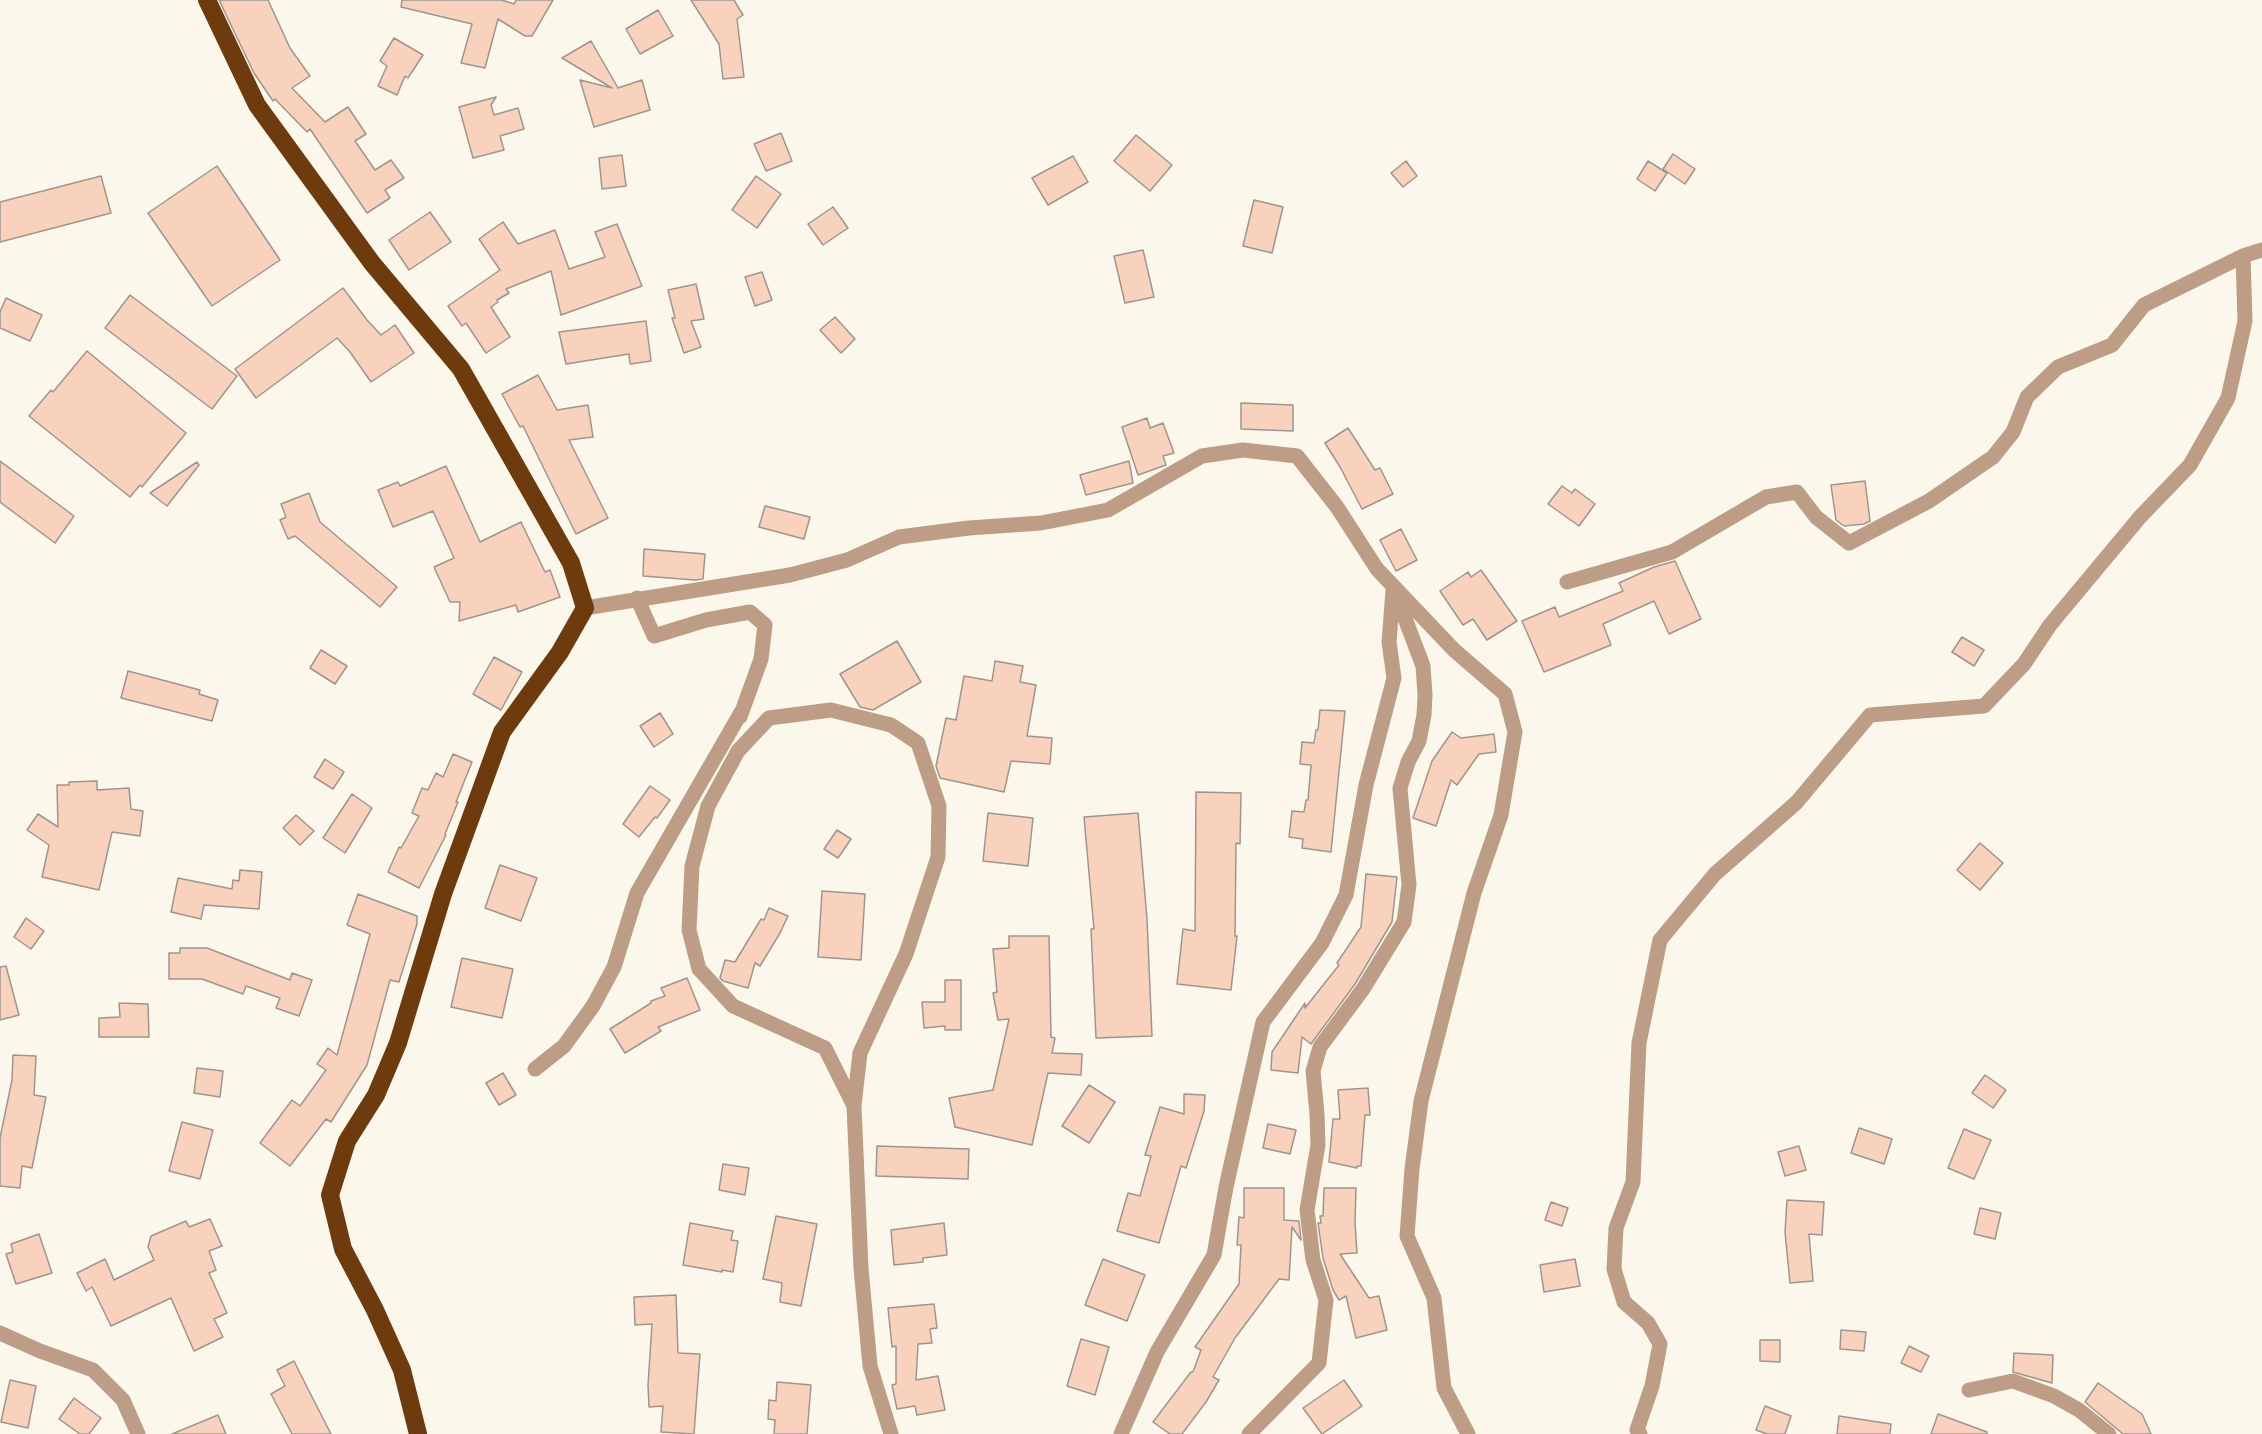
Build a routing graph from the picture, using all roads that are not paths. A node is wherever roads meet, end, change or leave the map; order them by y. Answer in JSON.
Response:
{"nodes":[{"id":1,"x":207,"y":0,"type":"edge"},
{"id":2,"x":2262,"y":250,"type":"edge"},
{"id":3,"x":2243,"y":256,"type":"junction"},
{"id":4,"x":1567,"y":582,"type":"dead end"},
{"id":5,"x":1393,"y":585,"type":"junction"},
{"id":6,"x":637,"y":598,"type":"junction"},
{"id":7,"x":585,"y":608,"type":"junction"},
{"id":8,"x":743,"y":709,"type":"junction"},
{"id":9,"x":708,"y":806,"type":"junction"},
{"id":10,"x":535,"y":1069,"type":"dead end"},
{"id":11,"x":854,"y":1106,"type":"junction"},
{"id":12,"x":0,"y":1333,"type":"edge"},
{"id":13,"x":1969,"y":1390,"type":"dead end"},
{"id":14,"x":138,"y":1434,"type":"edge"},
{"id":15,"x":418,"y":1434,"type":"edge"},
{"id":16,"x":891,"y":1434,"type":"edge"},
{"id":17,"x":1121,"y":1434,"type":"edge"},
{"id":18,"x":1249,"y":1434,"type":"edge"},
{"id":19,"x":1468,"y":1434,"type":"edge"},
{"id":20,"x":1640,"y":1434,"type":"edge"},
{"id":21,"x":2109,"y":1434,"type":"edge"}],
"edges":[{"from":1,"to":7,"type":"highway"},
{"from":2,"to":3,"type":"street"},
{"from":3,"to":4,"type":"street"},
{"from":3,"to":20,"type":"street"},
{"from":5,"to":6,"type":"street"},
{"from":5,"to":17,"type":"street"},
{"from":5,"to":18,"type":"street"},
{"from":5,"to":19,"type":"street"},
{"from":6,"to":7,"type":"street"},
{"from":6,"to":8,"type":"street"},
{"from":7,"to":15,"type":"highway"},
{"from":8,"to":9,"type":"street"},
{"from":8,"to":10,"type":"street"},
{"from":9,"to":11,"type":"street"},
{"from":9,"to":11,"type":"street"},
{"from":11,"to":16,"type":"street"},
{"from":12,"to":14,"type":"street"},
{"from":13,"to":21,"type":"street"}]}
